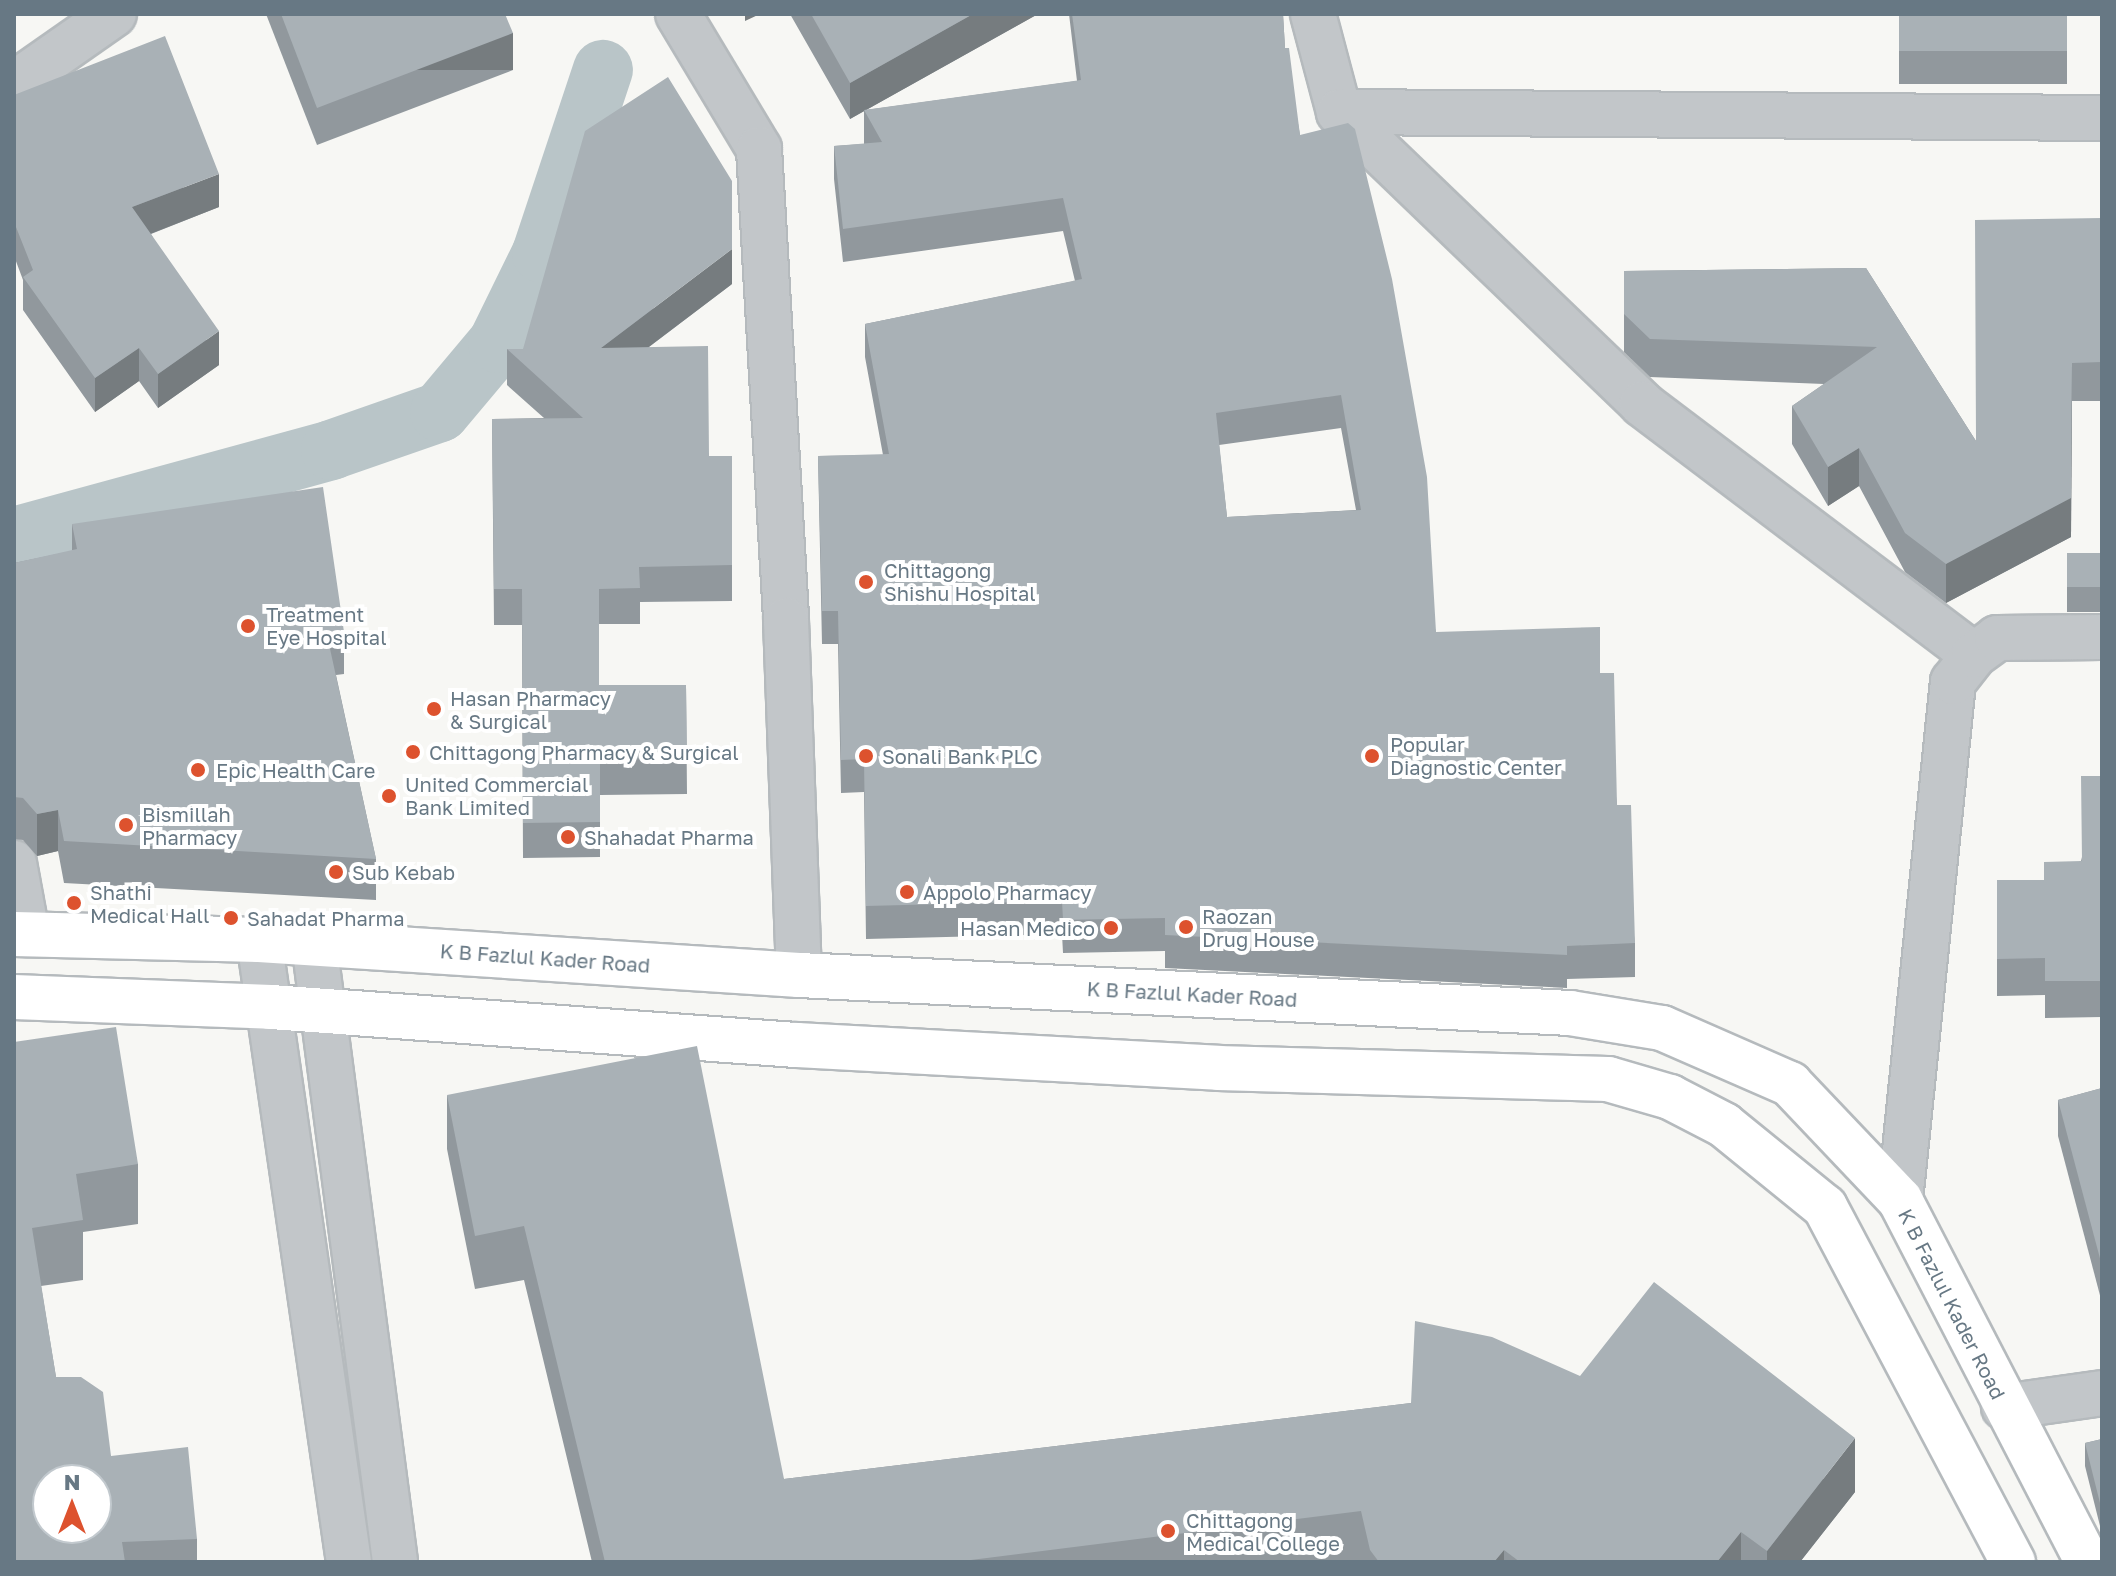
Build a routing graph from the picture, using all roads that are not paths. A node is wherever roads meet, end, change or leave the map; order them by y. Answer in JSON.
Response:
{"nodes":[{"id":1,"x":114,"y":14,"type":"edge"},
{"id":2,"x":678,"y":14,"type":"edge"},
{"id":3,"x":1313,"y":14,"type":"edge"},
{"id":4,"x":14,"y":84,"type":"edge"},
{"id":5,"x":1339,"y":112,"type":"junction"},
{"id":6,"x":2102,"y":118,"type":"edge"},
{"id":7,"x":2102,"y":637,"type":"edge"},
{"id":8,"x":1974,"y":655,"type":"junction"},
{"id":9,"x":14,"y":863,"type":"edge"},
{"id":10,"x":20,"y":934,"type":"edge"},
{"id":11,"x":259,"y":940,"type":"junction"},
{"id":12,"x":314,"y":943,"type":"junction"},
{"id":13,"x":799,"y":975,"type":"junction"},
{"id":14,"x":14,"y":997,"type":"edge"},
{"id":15,"x":271,"y":1007,"type":"junction"},
{"id":16,"x":323,"y":1011,"type":"junction"},
{"id":17,"x":1900,"y":1200,"type":"junction"},
{"id":18,"x":2102,"y":1393,"type":"edge"},
{"id":19,"x":2004,"y":1407,"type":"junction"},
{"id":20,"x":349,"y":1562,"type":"edge"},
{"id":21,"x":395,"y":1562,"type":"edge"},
{"id":22,"x":2013,"y":1562,"type":"edge"},
{"id":23,"x":2088,"y":1562,"type":"edge"}],
"edges":[{"from":1,"to":4,"type":"street"},
{"from":2,"to":13,"type":"street"},
{"from":3,"to":5,"type":"street"},
{"from":5,"to":6,"type":"street"},
{"from":5,"to":8,"type":"street"},
{"from":7,"to":8,"type":"street"},
{"from":8,"to":17,"type":"street"},
{"from":9,"to":10,"type":"street"},
{"from":10,"to":11,"type":"main road","name":"K B Fazlul Kader Road"},
{"from":11,"to":12,"type":"main road","name":"K B Fazlul Kader Road"},
{"from":11,"to":15,"type":"street"},
{"from":12,"to":13,"type":"main road","name":"K B Fazlul Kader Road"},
{"from":12,"to":16,"type":"street"},
{"from":13,"to":17,"type":"main road","name":"K B Fazlul Kader Road"},
{"from":14,"to":15,"type":"main road"},
{"from":15,"to":16,"type":"main road"},
{"from":15,"to":20,"type":"street"},
{"from":16,"to":21,"type":"street"},
{"from":16,"to":22,"type":"main road"},
{"from":17,"to":19,"type":"main road","name":"K B Fazlul Kader Road"},
{"from":18,"to":19,"type":"street"},
{"from":19,"to":23,"type":"main road","name":"K B Fazlul Kader Road"}]}
